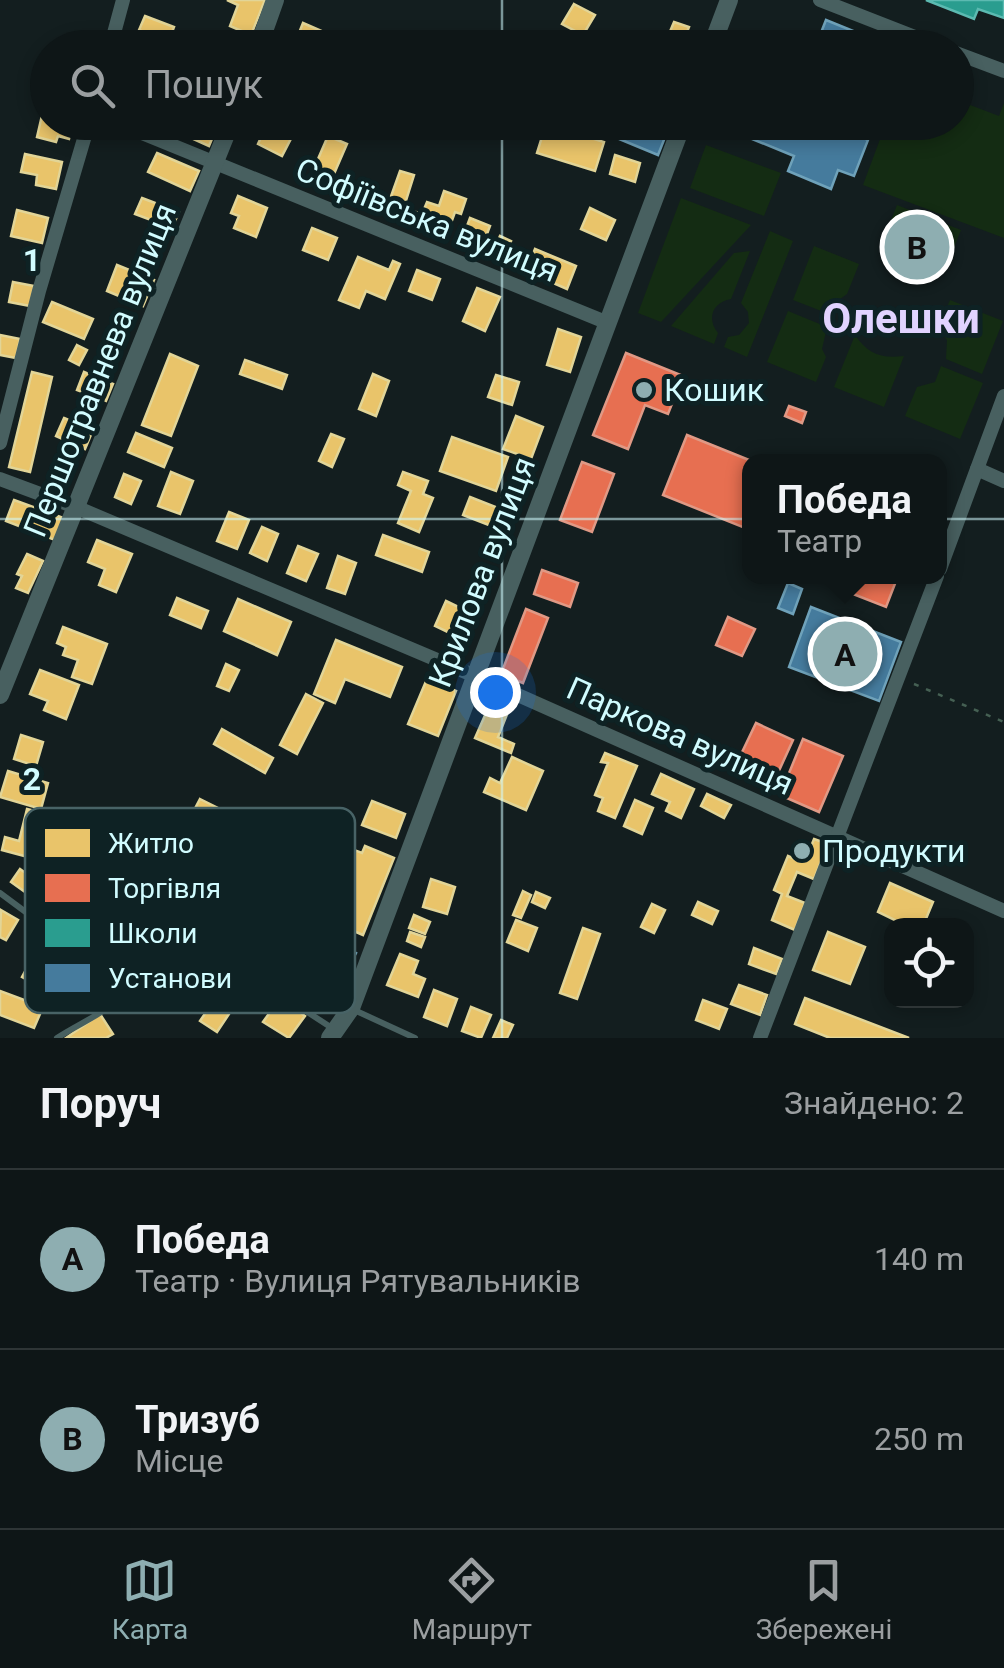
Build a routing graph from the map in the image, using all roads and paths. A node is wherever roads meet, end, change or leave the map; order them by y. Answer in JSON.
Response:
{"nodes":[{"id":1,"x":123,"y":0,"type":"edge"},
{"id":2,"x":275,"y":0,"type":"edge"},
{"id":3,"x":729,"y":0,"type":"edge"},
{"id":4,"x":820,"y":0,"type":"edge"},
{"id":5,"x":115,"y":30,"type":"edge"},
{"id":6,"x":264,"y":30,"type":"edge"},
{"id":7,"x":718,"y":30,"type":"edge"},
{"id":8,"x":897,"y":30,"type":"edge"},
{"id":9,"x":974,"y":60,"type":"edge"},
{"id":10,"x":1004,"y":71,"type":"edge"},
{"id":11,"x":84,"y":140,"type":"edge"},
{"id":12,"x":157,"y":140,"type":"edge"},
{"id":13,"x":224,"y":140,"type":"edge"},
{"id":14,"x":676,"y":140,"type":"edge"},
{"id":15,"x":215,"y":165,"type":"junction"},
{"id":16,"x":608,"y":323,"type":"junction"},
{"id":17,"x":1004,"y":396,"type":"edge"},
{"id":18,"x":0,"y":443,"type":"edge"},
{"id":19,"x":978,"y":469,"type":"junction"},
{"id":20,"x":0,"y":479,"type":"edge"},
{"id":21,"x":1004,"y":481,"type":"edge"},
{"id":22,"x":78,"y":508,"type":"junction"},
{"id":23,"x":947,"y":551,"type":"edge"},
{"id":24,"x":934,"y":584,"type":"edge"},
{"id":25,"x":475,"y":676,"type":"junction"},
{"id":26,"x":899,"y":677,"type":"junction"},
{"id":27,"x":0,"y":695,"type":"edge"},
{"id":28,"x":1004,"y":722,"type":"edge"},
{"id":29,"x":839,"y":837,"type":"junction"},
{"id":30,"x":0,"y":893,"type":"edge"},
{"id":31,"x":1004,"y":911,"type":"edge"},
{"id":32,"x":25,"y":912,"type":"edge"},
{"id":33,"x":355,"y":997,"type":"edge"},
{"id":34,"x":355,"y":1010,"type":"edge"},
{"id":35,"x":97,"y":1013,"type":"edge"},
{"id":36,"x":303,"y":1013,"type":"edge"},
{"id":37,"x":348,"y":1013,"type":"edge"},
{"id":38,"x":333,"y":1034,"type":"edge"},
{"id":39,"x":57,"y":1038,"type":"edge"},
{"id":40,"x":414,"y":1038,"type":"edge"},
{"id":41,"x":760,"y":1038,"type":"edge"}],
"edges":[{"from":1,"to":5,"type":"street"},
{"from":2,"to":6,"type":"street"},
{"from":3,"to":7,"type":"street"},
{"from":4,"to":8,"type":"street"},
{"from":9,"to":10,"type":"street"},
{"from":11,"to":18,"type":"street"},
{"from":12,"to":15,"type":"street","name":"Софіївська вулиця"},
{"from":13,"to":15,"type":"street","name":"Першотравнева вулиця"},
{"from":14,"to":16,"type":"street","name":"Крилова вулиця"},
{"from":15,"to":16,"type":"street","name":"Софіївська вулиця"},
{"from":15,"to":22,"type":"street","name":"Першотравнева вулиця"},
{"from":16,"to":25,"type":"street","name":"Крилова вулиця"},
{"from":17,"to":19,"type":"street"},
{"from":19,"to":21,"type":"street"},
{"from":19,"to":23,"type":"street"},
{"from":20,"to":22,"type":"street","name":"Паркова вулиця"},
{"from":22,"to":25,"type":"street","name":"Паркова вулиця"},
{"from":22,"to":27,"type":"street","name":"Першотравнева вулиця"},
{"from":24,"to":26,"type":"street"},
{"from":25,"to":29,"type":"street","name":"Паркова вулиця"},
{"from":25,"to":33,"type":"street","name":"Крилова вулиця"},
{"from":26,"to":28,"type":"path"},
{"from":26,"to":29,"type":"street"},
{"from":29,"to":31,"type":"street","name":"Паркова вулиця"},
{"from":29,"to":41,"type":"street"},
{"from":30,"to":32,"type":"lane"},
{"from":34,"to":40,"type":"lane"},
{"from":35,"to":39,"type":"lane"},
{"from":36,"to":38,"type":"lane"},
{"from":37,"to":38,"type":"street","name":"Крилова вулиця"}]}
